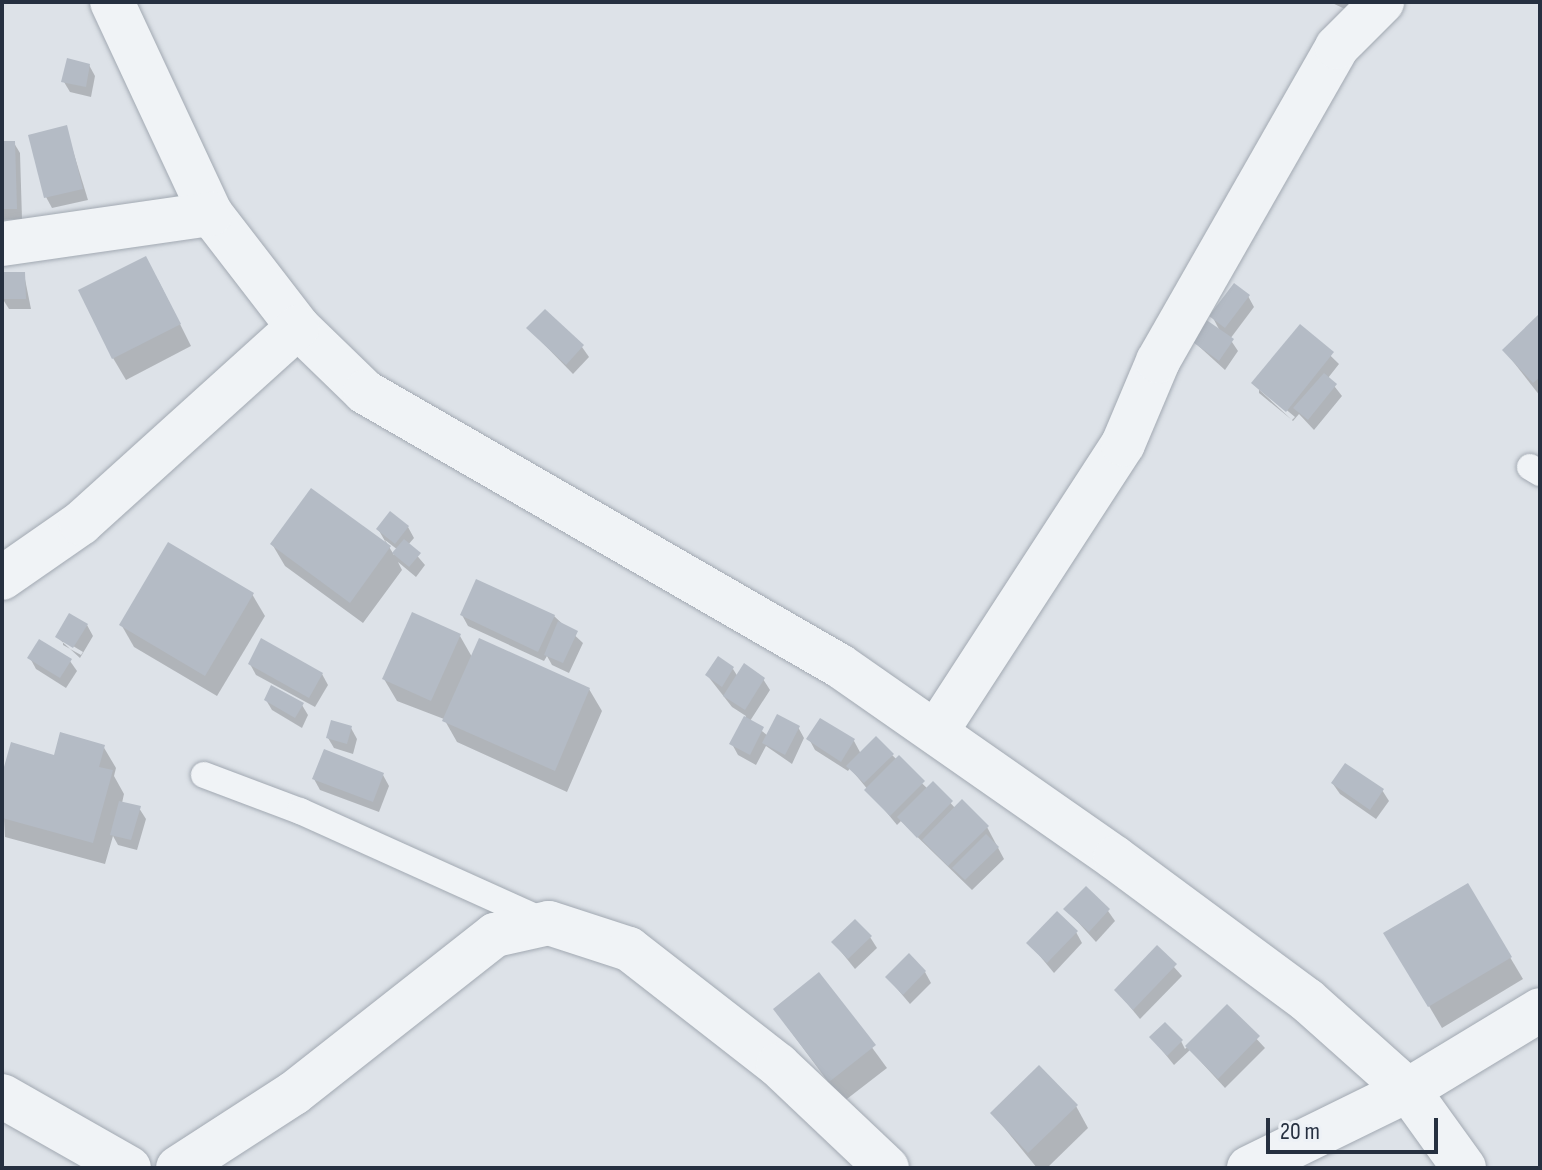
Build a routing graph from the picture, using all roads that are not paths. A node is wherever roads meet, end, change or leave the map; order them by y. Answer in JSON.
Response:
{"nodes":[{"id":1,"x":112,"y":2,"type":"edge"},
{"id":2,"x":1382,"y":2,"type":"edge"},
{"id":3,"x":211,"y":214,"type":"junction"},
{"id":4,"x":2,"y":244,"type":"edge"},
{"id":5,"x":298,"y":327,"type":"junction"},
{"id":6,"x":2,"y":578,"type":"edge"},
{"id":7,"x":936,"y":732,"type":"junction"},
{"id":8,"x":204,"y":775,"type":"dead end"},
{"id":9,"x":549,"y":923,"type":"junction"},
{"id":10,"x":1540,"y":1010,"type":"edge"},
{"id":11,"x":1408,"y":1090,"type":"junction"},
{"id":12,"x":2,"y":1096,"type":"edge"},
{"id":13,"x":129,"y":1168,"type":"edge"},
{"id":14,"x":178,"y":1168,"type":"edge"},
{"id":15,"x":887,"y":1168,"type":"edge"},
{"id":16,"x":1249,"y":1168,"type":"edge"},
{"id":17,"x":1464,"y":1168,"type":"edge"}],
"edges":[{"from":1,"to":3,"type":"street"},
{"from":2,"to":7,"type":"street"},
{"from":3,"to":4,"type":"street"},
{"from":3,"to":5,"type":"street"},
{"from":5,"to":6,"type":"street"},
{"from":5,"to":7,"type":"street"},
{"from":7,"to":11,"type":"street"},
{"from":8,"to":9,"type":"lane"},
{"from":9,"to":14,"type":"street"},
{"from":9,"to":15,"type":"street"},
{"from":10,"to":11,"type":"street"},
{"from":11,"to":16,"type":"street"},
{"from":11,"to":17,"type":"street"},
{"from":12,"to":13,"type":"street"}]}
